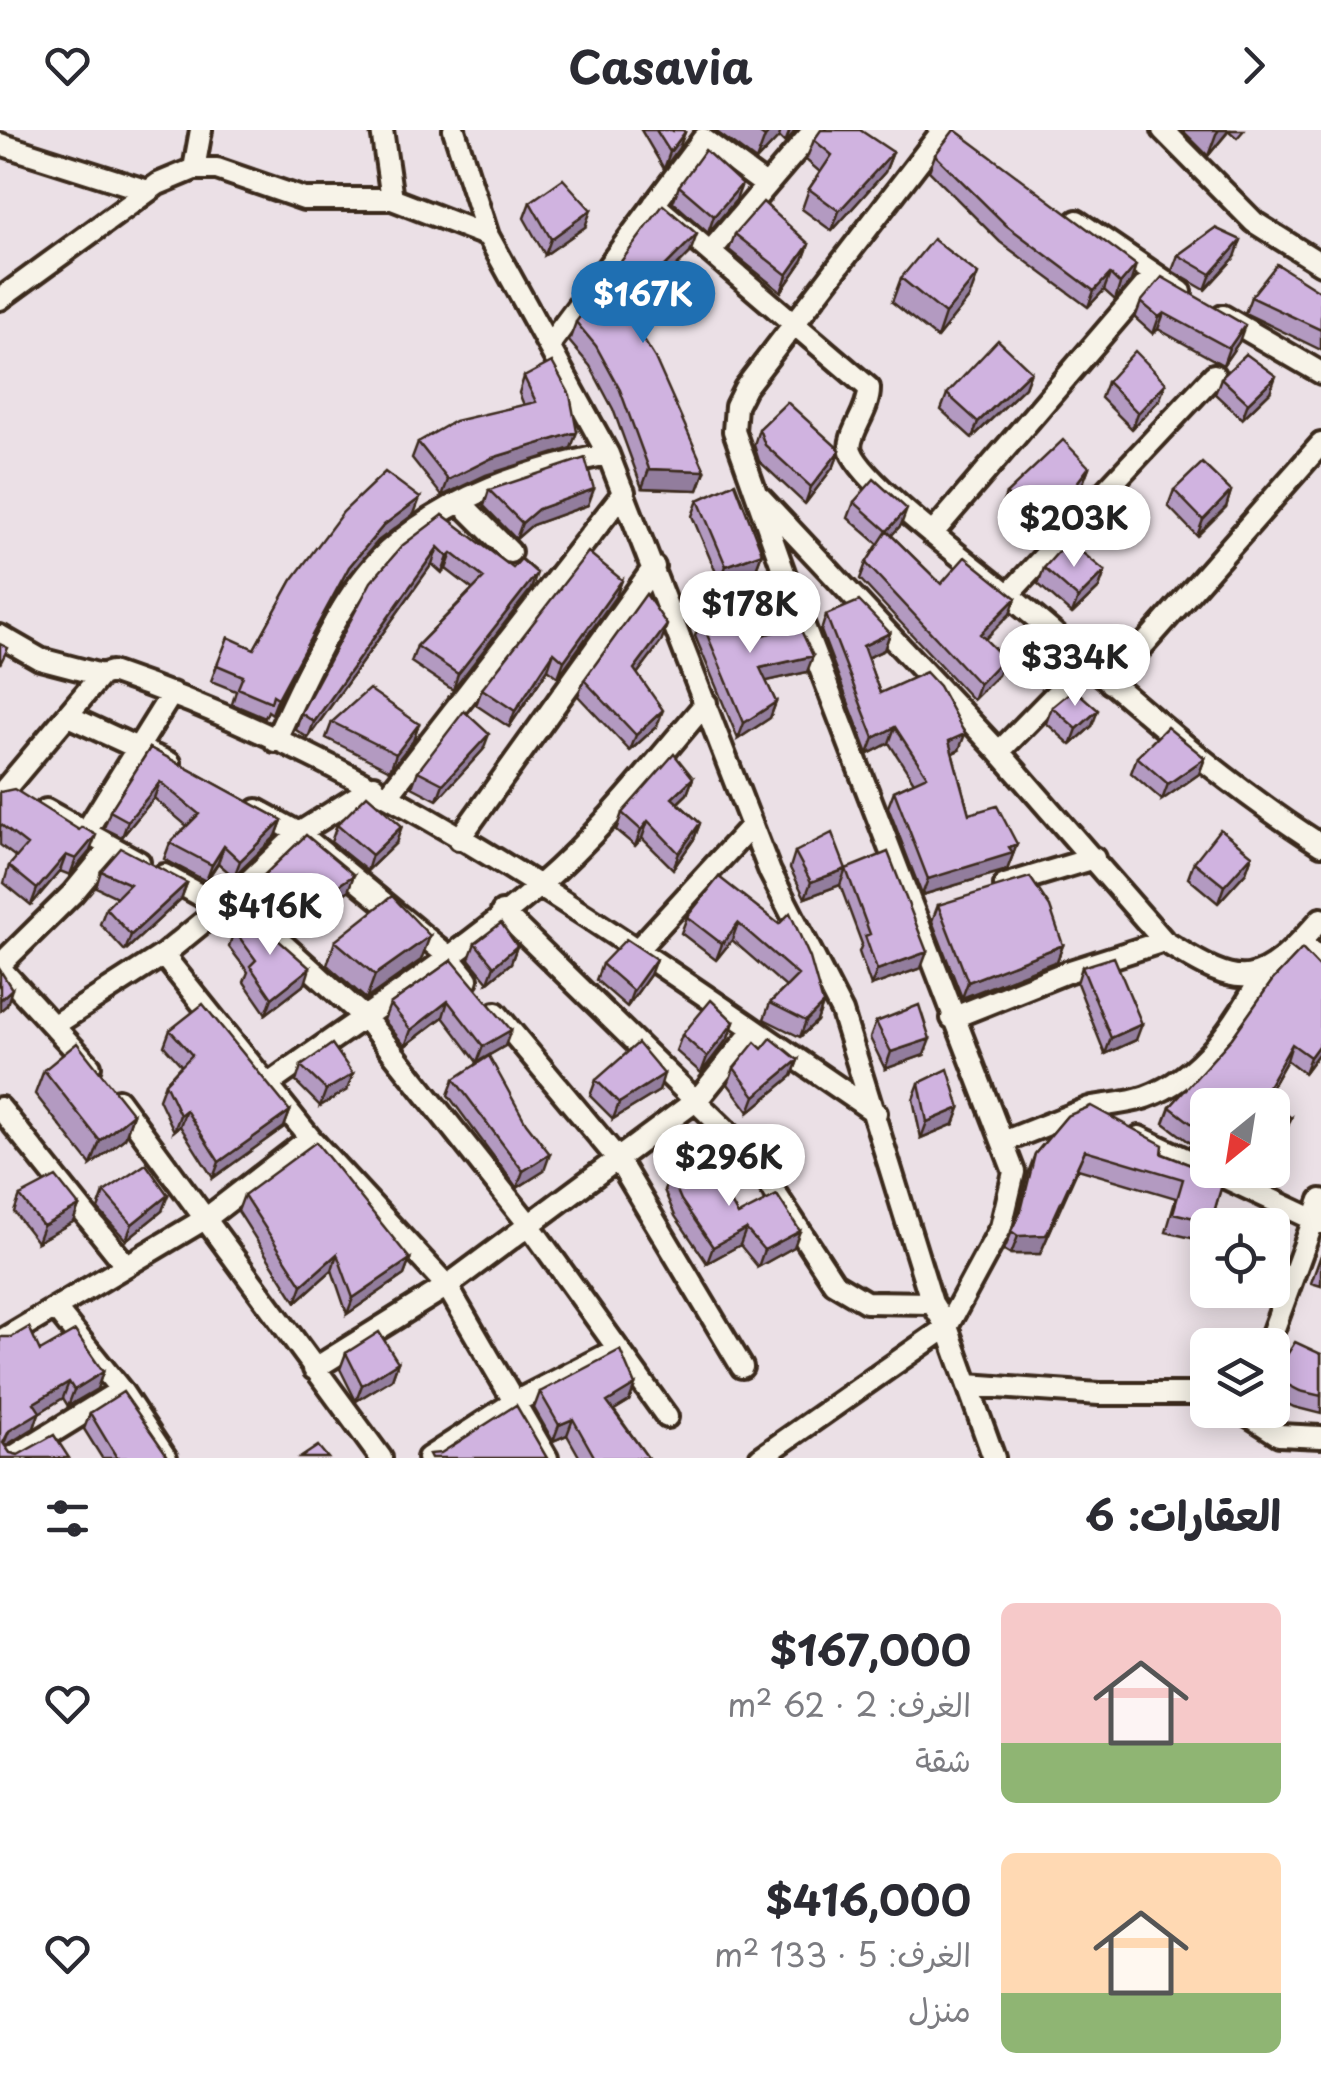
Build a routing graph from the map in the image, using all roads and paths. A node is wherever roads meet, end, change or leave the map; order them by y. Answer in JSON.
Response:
{"nodes":[{"id":1,"x":201,"y":130,"type":"edge"},
{"id":2,"x":382,"y":130,"type":"edge"},
{"id":3,"x":454,"y":130,"type":"edge"},
{"id":4,"x":814,"y":130,"type":"edge"},
{"id":5,"x":1163,"y":130,"type":"edge"},
{"id":6,"x":953,"y":134,"type":"edge"},
{"id":7,"x":701,"y":135,"type":"edge"},
{"id":8,"x":0,"y":144,"type":"edge"},
{"id":9,"x":194,"y":169,"type":"junction"},
{"id":10,"x":764,"y":184,"type":"junction"},
{"id":11,"x":148,"y":191,"type":"junction"},
{"id":12,"x":392,"y":199,"type":"junction"},
{"id":13,"x":654,"y":204,"type":"junction"},
{"id":14,"x":1059,"y":208,"type":"edge"},
{"id":15,"x":488,"y":236,"type":"junction"},
{"id":16,"x":710,"y":252,"type":"junction"},
{"id":17,"x":1321,"y":264,"type":"edge"},
{"id":18,"x":1152,"y":276,"type":"junction"},
{"id":19,"x":0,"y":299,"type":"edge"},
{"id":20,"x":795,"y":325,"type":"junction"},
{"id":21,"x":549,"y":345,"type":"junction"},
{"id":22,"x":1321,"y":373,"type":"edge"},
{"id":23,"x":1214,"y":375,"type":"dead end"},
{"id":24,"x":1321,"y":444,"type":"edge"},
{"id":25,"x":608,"y":454,"type":"junction"},
{"id":26,"x":624,"y":492,"type":"junction"},
{"id":27,"x":755,"y":492,"type":"junction"},
{"id":28,"x":460,"y":502,"type":"junction"},
{"id":29,"x":932,"y":534,"type":"junction"},
{"id":30,"x":510,"y":552,"type":"dead end"},
{"id":31,"x":654,"y":567,"type":"junction"},
{"id":32,"x":1008,"y":594,"type":"junction"},
{"id":33,"x":0,"y":636,"type":"edge"},
{"id":34,"x":1087,"y":662,"type":"junction"},
{"id":35,"x":101,"y":675,"type":"junction"},
{"id":36,"x":1110,"y":683,"type":"junction"},
{"id":37,"x":172,"y":693,"type":"junction"},
{"id":38,"x":706,"y":703,"type":"junction"},
{"id":39,"x":68,"y":716,"type":"junction"},
{"id":40,"x":276,"y":741,"type":"junction"},
{"id":41,"x":142,"y":747,"type":"junction"},
{"id":42,"x":999,"y":752,"type":"junction"},
{"id":43,"x":194,"y":776,"type":"edge"},
{"id":44,"x":2,"y":788,"type":"edge"},
{"id":45,"x":381,"y":790,"type":"junction"},
{"id":46,"x":229,"y":795,"type":"edge"},
{"id":47,"x":752,"y":824,"type":"junction"},
{"id":48,"x":85,"y":833,"type":"junction"},
{"id":49,"x":299,"y":833,"type":"junction"},
{"id":50,"x":458,"y":839,"type":"junction"},
{"id":51,"x":1321,"y":845,"type":"edge"},
{"id":52,"x":110,"y":847,"type":"junction"},
{"id":53,"x":1094,"y":858,"type":"junction"},
{"id":54,"x":540,"y":884,"type":"junction"},
{"id":55,"x":986,"y":891,"type":"edge"},
{"id":56,"x":223,"y":906,"type":"junction"},
{"id":57,"x":502,"y":912,"type":"junction"},
{"id":58,"x":1321,"y":920,"type":"edge"},
{"id":59,"x":1164,"y":941,"type":"junction"},
{"id":60,"x":1301,"y":942,"type":"junction"},
{"id":61,"x":637,"y":950,"type":"junction"},
{"id":62,"x":163,"y":955,"type":"junction"},
{"id":63,"x":448,"y":956,"type":"junction"},
{"id":64,"x":1321,"y":961,"type":"edge"},
{"id":65,"x":0,"y":966,"type":"edge"},
{"id":66,"x":1264,"y":974,"type":"junction"},
{"id":67,"x":952,"y":1018,"type":"junction"},
{"id":68,"x":366,"y":1019,"type":"junction"},
{"id":69,"x":56,"y":1024,"type":"junction"},
{"id":70,"x":754,"y":1030,"type":"junction"},
{"id":71,"x":269,"y":1084,"type":"junction"},
{"id":72,"x":698,"y":1100,"type":"junction"},
{"id":73,"x":1092,"y":1107,"type":"junction"},
{"id":74,"x":0,"y":1108,"type":"edge"},
{"id":75,"x":876,"y":1113,"type":"junction"},
{"id":76,"x":310,"y":1138,"type":"junction"},
{"id":77,"x":1003,"y":1142,"type":"junction"},
{"id":78,"x":617,"y":1158,"type":"junction"},
{"id":79,"x":1321,"y":1200,"type":"edge"},
{"id":80,"x":208,"y":1217,"type":"junction"},
{"id":81,"x":527,"y":1222,"type":"junction"},
{"id":82,"x":1317,"y":1222,"type":"edge"},
{"id":83,"x":125,"y":1264,"type":"junction"},
{"id":84,"x":446,"y":1286,"type":"junction"},
{"id":85,"x":932,"y":1303,"type":"junction"},
{"id":86,"x":55,"y":1308,"type":"junction"},
{"id":87,"x":947,"y":1327,"type":"junction"},
{"id":88,"x":1275,"y":1328,"type":"edge"},
{"id":89,"x":0,"y":1341,"type":"edge"},
{"id":90,"x":618,"y":1348,"type":"junction"},
{"id":91,"x":742,"y":1367,"type":"dead end"},
{"id":92,"x":314,"y":1369,"type":"junction"},
{"id":93,"x":968,"y":1385,"type":"junction"},
{"id":94,"x":121,"y":1390,"type":"junction"},
{"id":95,"x":1190,"y":1394,"type":"edge"},
{"id":96,"x":513,"y":1402,"type":"junction"},
{"id":97,"x":667,"y":1416,"type":"dead end"},
{"id":98,"x":1268,"y":1428,"type":"edge"},
{"id":99,"x":1321,"y":1437,"type":"edge"},
{"id":100,"x":987,"y":1455,"type":"edge"},
{"id":101,"x":11,"y":1458,"type":"edge"},
{"id":102,"x":166,"y":1458,"type":"edge"},
{"id":103,"x":382,"y":1458,"type":"edge"},
{"id":104,"x":428,"y":1458,"type":"edge"},
{"id":105,"x":547,"y":1458,"type":"edge"},
{"id":106,"x":760,"y":1458,"type":"edge"}],
"edges":[{"from":1,"to":9,"type":"street"},
{"from":2,"to":12,"type":"street"},
{"from":3,"to":15,"type":"street"},
{"from":4,"to":10,"type":"street"},
{"from":5,"to":17,"type":"street"},
{"from":6,"to":20,"type":"street"},
{"from":7,"to":10,"type":"street"},
{"from":7,"to":13,"type":"street"},
{"from":8,"to":11,"type":"street"},
{"from":9,"to":11,"type":"street"},
{"from":9,"to":12,"type":"street"},
{"from":10,"to":16,"type":"street"},
{"from":11,"to":19,"type":"street"},
{"from":12,"to":15,"type":"street"},
{"from":13,"to":16,"type":"street"},
{"from":13,"to":21,"type":"street"},
{"from":14,"to":18,"type":"street"},
{"from":15,"to":21,"type":"street"},
{"from":16,"to":20,"type":"street"},
{"from":18,"to":22,"type":"street"},
{"from":18,"to":29,"type":"street"},
{"from":20,"to":27,"type":"street"},
{"from":20,"to":29,"type":"street"},
{"from":21,"to":25,"type":"street"},
{"from":23,"to":32,"type":"street"},
{"from":24,"to":36,"type":"street"},
{"from":25,"to":26,"type":"street"},
{"from":25,"to":28,"type":"street"},
{"from":26,"to":31,"type":"street"},
{"from":26,"to":45,"type":"street"},
{"from":27,"to":42,"type":"street"},
{"from":27,"to":67,"type":"street"},
{"from":28,"to":30,"type":"street"},
{"from":28,"to":40,"type":"street"},
{"from":29,"to":32,"type":"street"},
{"from":31,"to":38,"type":"street"},
{"from":31,"to":50,"type":"street"},
{"from":32,"to":34,"type":"street"},
{"from":33,"to":35,"type":"street"},
{"from":34,"to":36,"type":"street"},
{"from":34,"to":42,"type":"street"},
{"from":35,"to":37,"type":"street"},
{"from":35,"to":39,"type":"street"},
{"from":36,"to":51,"type":"street"},
{"from":37,"to":40,"type":"street"},
{"from":37,"to":41,"type":"street"},
{"from":38,"to":47,"type":"street"},
{"from":38,"to":54,"type":"street"},
{"from":39,"to":41,"type":"street"},
{"from":39,"to":44,"type":"street"},
{"from":40,"to":45,"type":"street"},
{"from":41,"to":43,"type":"street"},
{"from":41,"to":48,"type":"street"},
{"from":42,"to":53,"type":"street"},
{"from":44,"to":48,"type":"street"},
{"from":45,"to":49,"type":"street"},
{"from":45,"to":50,"type":"street"},
{"from":46,"to":49,"type":"street"},
{"from":47,"to":61,"type":"street"},
{"from":47,"to":75,"type":"street"},
{"from":48,"to":52,"type":"street"},
{"from":49,"to":56,"type":"street"},
{"from":49,"to":63,"type":"street"},
{"from":50,"to":54,"type":"street"},
{"from":52,"to":56,"type":"street"},
{"from":52,"to":65,"type":"street"},
{"from":53,"to":55,"type":"street"},
{"from":53,"to":59,"type":"street"},
{"from":54,"to":57,"type":"street"},
{"from":54,"to":61,"type":"street"},
{"from":56,"to":62,"type":"street"},
{"from":56,"to":68,"type":"street"},
{"from":57,"to":63,"type":"street"},
{"from":57,"to":72,"type":"street"},
{"from":58,"to":60,"type":"street"},
{"from":59,"to":66,"type":"street"},
{"from":59,"to":67,"type":"street"},
{"from":60,"to":64,"type":"street"},
{"from":60,"to":66,"type":"street"},
{"from":61,"to":70,"type":"street"},
{"from":62,"to":69,"type":"street"},
{"from":62,"to":71,"type":"street"},
{"from":63,"to":68,"type":"street"},
{"from":63,"to":78,"type":"street"},
{"from":65,"to":69,"type":"street"},
{"from":66,"to":73,"type":"street"},
{"from":67,"to":77,"type":"street"},
{"from":68,"to":71,"type":"street"},
{"from":68,"to":81,"type":"street"},
{"from":69,"to":80,"type":"street"},
{"from":70,"to":72,"type":"street"},
{"from":70,"to":75,"type":"street"},
{"from":71,"to":76,"type":"street"},
{"from":72,"to":78,"type":"street"},
{"from":72,"to":85,"type":"street"},
{"from":73,"to":77,"type":"street"},
{"from":73,"to":82,"type":"street"},
{"from":74,"to":83,"type":"street"},
{"from":75,"to":85,"type":"street"},
{"from":76,"to":80,"type":"street"},
{"from":76,"to":84,"type":"street"},
{"from":77,"to":87,"type":"street"},
{"from":78,"to":81,"type":"street"},
{"from":78,"to":91,"type":"street"},
{"from":79,"to":82,"type":"street"},
{"from":80,"to":83,"type":"street"},
{"from":80,"to":92,"type":"street"},
{"from":81,"to":84,"type":"street"},
{"from":81,"to":90,"type":"street"},
{"from":82,"to":88,"type":"street"},
{"from":83,"to":86,"type":"street"},
{"from":84,"to":92,"type":"street"},
{"from":84,"to":96,"type":"street"},
{"from":85,"to":87,"type":"street"},
{"from":86,"to":89,"type":"street"},
{"from":86,"to":94,"type":"street"},
{"from":87,"to":93,"type":"street"},
{"from":87,"to":106,"type":"street"},
{"from":90,"to":96,"type":"street"},
{"from":90,"to":97,"type":"street"},
{"from":92,"to":103,"type":"street"},
{"from":93,"to":95,"type":"street"},
{"from":93,"to":100,"type":"street"},
{"from":94,"to":101,"type":"street"},
{"from":94,"to":102,"type":"street"},
{"from":96,"to":104,"type":"street"},
{"from":96,"to":105,"type":"street"},
{"from":98,"to":99,"type":"street"}]}
